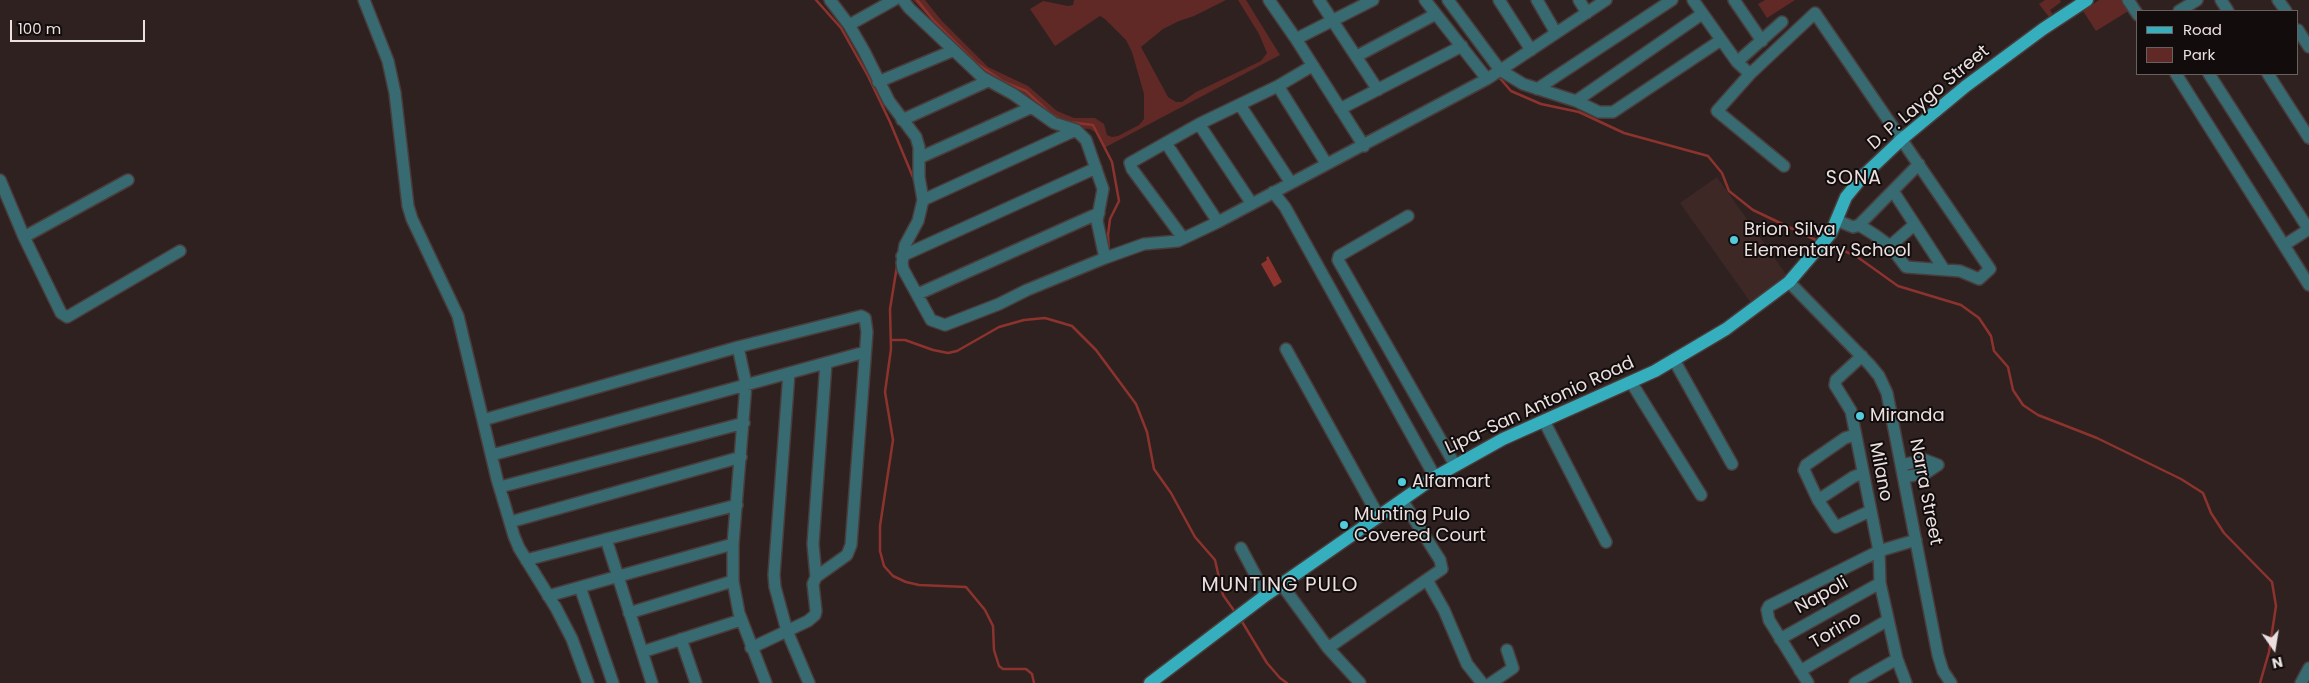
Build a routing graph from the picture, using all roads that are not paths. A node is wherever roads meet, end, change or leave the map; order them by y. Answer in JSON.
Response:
{"nodes":[{"id":1,"x":364,"y":0,"type":"edge"},
{"id":2,"x":830,"y":0,"type":"edge"},
{"id":3,"x":894,"y":0,"type":"edge"},
{"id":4,"x":903,"y":0,"type":"edge"},
{"id":5,"x":1269,"y":0,"type":"edge"},
{"id":6,"x":1319,"y":0,"type":"edge"},
{"id":7,"x":1425,"y":0,"type":"edge"},
{"id":8,"x":1498,"y":0,"type":"edge"},
{"id":9,"x":1536,"y":0,"type":"edge"},
{"id":10,"x":1579,"y":0,"type":"edge"},
{"id":11,"x":1606,"y":0,"type":"edge"},
{"id":12,"x":1672,"y":0,"type":"edge"},
{"id":13,"x":1693,"y":0,"type":"edge"},
{"id":14,"x":1734,"y":0,"type":"edge"},
{"id":15,"x":2087,"y":0,"type":"edge"},
{"id":16,"x":2128,"y":0,"type":"edge"},
{"id":17,"x":2197,"y":0,"type":"edge"},
{"id":18,"x":1371,"y":1,"type":"edge"},
{"id":19,"x":1452,"y":1,"type":"edge"},
{"id":20,"x":2181,"y":10,"type":"edge"},
{"id":21,"x":2136,"y":12,"type":"edge"},
{"id":22,"x":1587,"y":13,"type":"junction"},
{"id":23,"x":1436,"y":14,"type":"junction"},
{"id":24,"x":1702,"y":14,"type":"junction"},
{"id":25,"x":1334,"y":21,"type":"junction"},
{"id":26,"x":1782,"y":22,"type":"dead end"},
{"id":27,"x":849,"y":25,"type":"junction"},
{"id":28,"x":2299,"y":32,"type":"edge"},
{"id":29,"x":1556,"y":33,"type":"junction"},
{"id":30,"x":1296,"y":39,"type":"junction"},
{"id":31,"x":1721,"y":40,"type":"junction"},
{"id":32,"x":1762,"y":41,"type":"junction"},
{"id":33,"x":1462,"y":46,"type":"junction"},
{"id":34,"x":2309,"y":47,"type":"edge"},
{"id":35,"x":952,"y":50,"type":"junction"},
{"id":36,"x":1531,"y":50,"type":"junction"},
{"id":37,"x":1357,"y":56,"type":"junction"},
{"id":38,"x":1737,"y":62,"type":"junction"},
{"id":39,"x":1312,"y":66,"type":"junction"},
{"id":40,"x":1750,"y":74,"type":"junction"},
{"id":41,"x":1493,"y":75,"type":"junction"},
{"id":42,"x":2177,"y":75,"type":"edge"},
{"id":43,"x":2210,"y":75,"type":"edge"},
{"id":44,"x":2269,"y":75,"type":"edge"},
{"id":45,"x":988,"y":81,"type":"junction"},
{"id":46,"x":878,"y":82,"type":"junction"},
{"id":47,"x":1278,"y":86,"type":"junction"},
{"id":48,"x":1537,"y":89,"type":"junction"},
{"id":49,"x":1378,"y":90,"type":"junction"},
{"id":50,"x":1576,"y":101,"type":"junction"},
{"id":51,"x":1240,"y":105,"type":"junction"},
{"id":52,"x":1030,"y":108,"type":"junction"},
{"id":53,"x":1340,"y":109,"type":"junction"},
{"id":54,"x":902,"y":120,"type":"junction"},
{"id":55,"x":1199,"y":124,"type":"junction"},
{"id":56,"x":1076,"y":130,"type":"junction"},
{"id":57,"x":2309,"y":138,"type":"edge"},
{"id":58,"x":1902,"y":139,"type":"junction"},
{"id":59,"x":1166,"y":143,"type":"junction"},
{"id":60,"x":1364,"y":146,"type":"junction"},
{"id":61,"x":919,"y":158,"type":"junction"},
{"id":62,"x":1326,"y":163,"type":"junction"},
{"id":63,"x":1919,"y":164,"type":"junction"},
{"id":64,"x":1784,"y":166,"type":"dead end"},
{"id":65,"x":1096,"y":168,"type":"junction"},
{"id":66,"x":0,"y":180,"type":"edge"},
{"id":67,"x":128,"y":180,"type":"dead end"},
{"id":68,"x":1291,"y":183,"type":"junction"},
{"id":69,"x":1893,"y":191,"type":"junction"},
{"id":70,"x":1273,"y":192,"type":"junction"},
{"id":71,"x":923,"y":200,"type":"junction"},
{"id":72,"x":1252,"y":204,"type":"junction"},
{"id":73,"x":1099,"y":213,"type":"junction"},
{"id":74,"x":1408,"y":216,"type":"dead end"},
{"id":75,"x":1836,"y":220,"type":"junction"},
{"id":76,"x":1218,"y":222,"type":"junction"},
{"id":77,"x":1859,"y":225,"type":"junction"},
{"id":78,"x":1914,"y":225,"type":"junction"},
{"id":79,"x":2309,"y":230,"type":"edge"},
{"id":80,"x":24,"y":237,"type":"junction"},
{"id":81,"x":1183,"y":238,"type":"junction"},
{"id":82,"x":2289,"y":242,"type":"dead end"},
{"id":83,"x":1890,"y":246,"type":"junction"},
{"id":84,"x":1820,"y":247,"type":"joint"},
{"id":85,"x":180,"y":252,"type":"dead end"},
{"id":86,"x":902,"y":256,"type":"junction"},
{"id":87,"x":1105,"y":258,"type":"junction"},
{"id":88,"x":1943,"y":268,"type":"junction"},
{"id":89,"x":1788,"y":282,"type":"junction"},
{"id":90,"x":2309,"y":285,"type":"edge"},
{"id":91,"x":918,"y":294,"type":"junction"},
{"id":92,"x":738,"y":347,"type":"junction"},
{"id":93,"x":1286,"y":349,"type":"dead end"},
{"id":94,"x":865,"y":352,"type":"junction"},
{"id":95,"x":1862,"y":356,"type":"junction"},
{"id":96,"x":1674,"y":360,"type":"junction"},
{"id":97,"x":826,"y":363,"type":"junction"},
{"id":98,"x":789,"y":373,"type":"junction"},
{"id":99,"x":1631,"y":382,"type":"junction"},
{"id":100,"x":746,"y":384,"type":"junction"},
{"id":101,"x":483,"y":420,"type":"junction"},
{"id":102,"x":1544,"y":421,"type":"junction"},
{"id":103,"x":744,"y":423,"type":"junction"},
{"id":104,"x":1855,"y":435,"type":"junction"},
{"id":105,"x":492,"y":455,"type":"junction"},
{"id":106,"x":741,"y":457,"type":"junction"},
{"id":107,"x":1732,"y":464,"type":"dead end"},
{"id":108,"x":1455,"y":465,"type":"junction"},
{"id":109,"x":1901,"y":465,"type":"junction"},
{"id":110,"x":1863,"y":473,"type":"junction"},
{"id":111,"x":1435,"y":477,"type":"junction"},
{"id":112,"x":1904,"y":477,"type":"junction"},
{"id":113,"x":500,"y":488,"type":"junction"},
{"id":114,"x":1701,"y":495,"type":"dead end"},
{"id":115,"x":1402,"y":500,"type":"junction"},
{"id":116,"x":1818,"y":500,"type":"junction"},
{"id":117,"x":737,"y":505,"type":"junction"},
{"id":118,"x":1870,"y":511,"type":"junction"},
{"id":119,"x":1379,"y":517,"type":"junction"},
{"id":120,"x":510,"y":522,"type":"junction"},
{"id":121,"x":606,"y":539,"type":"junction"},
{"id":122,"x":1916,"y":540,"type":"junction"},
{"id":123,"x":1606,"y":542,"type":"dead end"},
{"id":124,"x":733,"y":544,"type":"junction"},
{"id":125,"x":1240,"y":548,"type":"dead end"},
{"id":126,"x":1879,"y":551,"type":"junction"},
{"id":127,"x":526,"y":560,"type":"junction"},
{"id":128,"x":617,"y":577,"type":"junction"},
{"id":129,"x":816,"y":578,"type":"junction"},
{"id":130,"x":1428,"y":580,"type":"junction"},
{"id":131,"x":733,"y":581,"type":"junction"},
{"id":132,"x":1880,"y":583,"type":"junction"},
{"id":133,"x":1282,"y":585,"type":"junction"},
{"id":134,"x":580,"y":587,"type":"junction"},
{"id":135,"x":1266,"y":595,"type":"junction"},
{"id":136,"x":548,"y":596,"type":"junction"},
{"id":137,"x":629,"y":613,"type":"junction"},
{"id":138,"x":741,"y":620,"type":"junction"},
{"id":139,"x":1888,"y":620,"type":"junction"},
{"id":140,"x":787,"y":631,"type":"junction"},
{"id":141,"x":681,"y":639,"type":"junction"},
{"id":142,"x":1780,"y":639,"type":"junction"},
{"id":143,"x":751,"y":648,"type":"junction"},
{"id":144,"x":1328,"y":648,"type":"junction"},
{"id":145,"x":1507,"y":650,"type":"dead end"},
{"id":146,"x":642,"y":652,"type":"junction"},
{"id":147,"x":1897,"y":660,"type":"junction"},
{"id":148,"x":2309,"y":668,"type":"edge"},
{"id":149,"x":1800,"y":671,"type":"junction"},
{"id":150,"x":588,"y":683,"type":"edge"},
{"id":151,"x":613,"y":683,"type":"edge"},
{"id":152,"x":652,"y":683,"type":"edge"},
{"id":153,"x":696,"y":683,"type":"edge"},
{"id":154,"x":766,"y":683,"type":"edge"},
{"id":155,"x":809,"y":683,"type":"edge"},
{"id":156,"x":1150,"y":683,"type":"edge"},
{"id":157,"x":1360,"y":683,"type":"edge"},
{"id":158,"x":1482,"y":683,"type":"edge"},
{"id":159,"x":1491,"y":683,"type":"edge"},
{"id":160,"x":1808,"y":683,"type":"edge"},
{"id":161,"x":1855,"y":683,"type":"edge"},
{"id":162,"x":1906,"y":683,"type":"edge"},
{"id":163,"x":1950,"y":683,"type":"edge"},
{"id":164,"x":2301,"y":683,"type":"edge"}],
"edges":[{"from":1,"to":101,"type":"street"},
{"from":2,"to":27,"type":"street"},
{"from":3,"to":27,"type":"street"},
{"from":4,"to":35,"type":"street"},
{"from":5,"to":30,"type":"street"},
{"from":6,"to":25,"type":"street"},
{"from":7,"to":23,"type":"street"},
{"from":8,"to":36,"type":"street"},
{"from":9,"to":29,"type":"street"},
{"from":10,"to":22,"type":"street"},
{"from":11,"to":22,"type":"street"},
{"from":12,"to":48,"type":"street"},
{"from":13,"to":24,"type":"street"},
{"from":14,"to":32,"type":"street"},
{"from":15,"to":58,"type":"main road","name":"D. P. Laygo Street"},
{"from":16,"to":21,"type":"street"},
{"from":17,"to":20,"type":"street"},
{"from":18,"to":25,"type":"street"},
{"from":19,"to":41,"type":"street"},
{"from":22,"to":29,"type":"street"},
{"from":23,"to":33,"type":"street"},
{"from":23,"to":37,"type":"street"},
{"from":24,"to":31,"type":"street"},
{"from":24,"to":50,"type":"street"},
{"from":25,"to":30,"type":"street"},
{"from":25,"to":37,"type":"street"},
{"from":26,"to":32,"type":"street"},
{"from":27,"to":46,"type":"street"},
{"from":28,"to":34,"type":"street"},
{"from":29,"to":36,"type":"street"},
{"from":30,"to":39,"type":"street"},
{"from":31,"to":38,"type":"street"},
{"from":31,"to":50,"type":"street"},
{"from":32,"to":38,"type":"street"},
{"from":33,"to":41,"type":"street"},
{"from":33,"to":49,"type":"street"},
{"from":35,"to":45,"type":"street"},
{"from":35,"to":46,"type":"street"},
{"from":36,"to":41,"type":"street"},
{"from":37,"to":49,"type":"street"},
{"from":38,"to":40,"type":"street"},
{"from":39,"to":47,"type":"street"},
{"from":39,"to":53,"type":"street"},
{"from":40,"to":58,"type":"street"},
{"from":40,"to":64,"type":"street"},
{"from":41,"to":48,"type":"street"},
{"from":41,"to":60,"type":"street"},
{"from":42,"to":90,"type":"street"},
{"from":43,"to":79,"type":"street"},
{"from":44,"to":57,"type":"street"},
{"from":45,"to":52,"type":"street"},
{"from":45,"to":54,"type":"street"},
{"from":46,"to":54,"type":"street"},
{"from":47,"to":51,"type":"street"},
{"from":47,"to":62,"type":"street"},
{"from":48,"to":50,"type":"street"},
{"from":49,"to":53,"type":"street"},
{"from":51,"to":55,"type":"street"},
{"from":51,"to":68,"type":"street"},
{"from":52,"to":56,"type":"street"},
{"from":52,"to":61,"type":"street"},
{"from":53,"to":60,"type":"street"},
{"from":54,"to":61,"type":"street"},
{"from":55,"to":59,"type":"street"},
{"from":55,"to":72,"type":"street"},
{"from":56,"to":65,"type":"street"},
{"from":56,"to":71,"type":"street"},
{"from":58,"to":63,"type":"street"},
{"from":58,"to":75,"type":"main road","name":"D. P. Laygo Street"},
{"from":59,"to":76,"type":"street"},
{"from":59,"to":81,"type":"street"},
{"from":60,"to":62,"type":"street"},
{"from":61,"to":71,"type":"street"},
{"from":62,"to":68,"type":"street"},
{"from":63,"to":69,"type":"street"},
{"from":63,"to":88,"type":"street"},
{"from":65,"to":73,"type":"street"},
{"from":65,"to":86,"type":"street"},
{"from":66,"to":80,"type":"street"},
{"from":67,"to":80,"type":"street"},
{"from":68,"to":70,"type":"street"},
{"from":69,"to":77,"type":"street"},
{"from":69,"to":78,"type":"street"},
{"from":70,"to":72,"type":"street"},
{"from":70,"to":111,"type":"street"},
{"from":71,"to":86,"type":"street"},
{"from":72,"to":76,"type":"street"},
{"from":73,"to":87,"type":"street"},
{"from":73,"to":91,"type":"street"},
{"from":74,"to":108,"type":"street"},
{"from":75,"to":77,"type":"street"},
{"from":75,"to":84,"type":"main road","name":"D. P. Laygo Street"},
{"from":76,"to":81,"type":"street"},
{"from":77,"to":83,"type":"street"},
{"from":78,"to":83,"type":"street"},
{"from":78,"to":88,"type":"street"},
{"from":79,"to":82,"type":"street"},
{"from":80,"to":85,"type":"street"},
{"from":81,"to":87,"type":"street"},
{"from":83,"to":88,"type":"street"},
{"from":84,"to":89,"type":"main road","name":"Lipa-San Antonio Road"},
{"from":86,"to":91,"type":"street"},
{"from":87,"to":91,"type":"street"},
{"from":89,"to":95,"type":"street","name":"Narra Street"},
{"from":89,"to":96,"type":"main road","name":"Lipa-San Antonio Road"},
{"from":92,"to":94,"type":"street"},
{"from":92,"to":100,"type":"street"},
{"from":92,"to":101,"type":"street"},
{"from":93,"to":119,"type":"street"},
{"from":94,"to":97,"type":"street"},
{"from":94,"to":129,"type":"street"},
{"from":95,"to":104,"type":"street","name":"Milano"},
{"from":95,"to":109,"type":"street","name":"Narra Street"},
{"from":96,"to":99,"type":"main road","name":"Lipa-San Antonio Road"},
{"from":96,"to":107,"type":"street"},
{"from":97,"to":98,"type":"street"},
{"from":97,"to":129,"type":"street"},
{"from":98,"to":100,"type":"street"},
{"from":98,"to":140,"type":"street"},
{"from":99,"to":102,"type":"main road","name":"Lipa-San Antonio Road"},
{"from":99,"to":114,"type":"street"},
{"from":100,"to":103,"type":"street"},
{"from":100,"to":105,"type":"street"},
{"from":101,"to":105,"type":"street"},
{"from":102,"to":108,"type":"main road","name":"Lipa-San Antonio Road"},
{"from":102,"to":123,"type":"street"},
{"from":103,"to":106,"type":"street"},
{"from":103,"to":113,"type":"street"},
{"from":104,"to":110,"type":"street","name":"Milano"},
{"from":104,"to":116,"type":"street"},
{"from":105,"to":113,"type":"street"},
{"from":106,"to":117,"type":"street"},
{"from":106,"to":120,"type":"street"},
{"from":108,"to":111,"type":"main road","name":"Lipa-San Antonio Road"},
{"from":109,"to":112,"type":"street","name":"Narra Street"},
{"from":109,"to":112,"type":"street"},
{"from":110,"to":116,"type":"street"},
{"from":110,"to":118,"type":"street","name":"Milano"},
{"from":111,"to":115,"type":"main road","name":"Lipa-San Antonio Road"},
{"from":112,"to":122,"type":"street","name":"Narra Street"},
{"from":113,"to":120,"type":"street"},
{"from":115,"to":119,"type":"main road","name":"Lipa-San Antonio Road"},
{"from":115,"to":130,"type":"street"},
{"from":116,"to":118,"type":"street"},
{"from":117,"to":121,"type":"street"},
{"from":117,"to":124,"type":"street"},
{"from":118,"to":126,"type":"street","name":"Milano"},
{"from":119,"to":133,"type":"main road","name":"Lipa-San Antonio Road"},
{"from":120,"to":127,"type":"street"},
{"from":121,"to":127,"type":"street"},
{"from":121,"to":128,"type":"street"},
{"from":122,"to":126,"type":"street"},
{"from":122,"to":163,"type":"street","name":"Narra Street"},
{"from":124,"to":128,"type":"street"},
{"from":124,"to":131,"type":"street"},
{"from":125,"to":135,"type":"street"},
{"from":126,"to":132,"type":"street","name":"Milano"},
{"from":126,"to":142,"type":"street"},
{"from":127,"to":136,"type":"street"},
{"from":128,"to":134,"type":"street"},
{"from":128,"to":137,"type":"street"},
{"from":129,"to":140,"type":"street"},
{"from":130,"to":144,"type":"street"},
{"from":130,"to":158,"type":"street"},
{"from":131,"to":137,"type":"street"},
{"from":131,"to":138,"type":"street"},
{"from":132,"to":139,"type":"street","name":"Milano"},
{"from":132,"to":142,"type":"street","name":"Napoli"},
{"from":133,"to":135,"type":"main road","name":"Lipa-San Antonio Road"},
{"from":133,"to":144,"type":"street"},
{"from":134,"to":136,"type":"street"},
{"from":134,"to":151,"type":"street"},
{"from":135,"to":156,"type":"main road","name":"Lipa-San Antonio Road"},
{"from":136,"to":150,"type":"street"},
{"from":137,"to":146,"type":"street"},
{"from":138,"to":141,"type":"street"},
{"from":138,"to":143,"type":"street"},
{"from":139,"to":147,"type":"street","name":"Milano"},
{"from":139,"to":149,"type":"street","name":"Torino"},
{"from":140,"to":143,"type":"street"},
{"from":140,"to":155,"type":"street"},
{"from":141,"to":146,"type":"street"},
{"from":141,"to":153,"type":"street"},
{"from":142,"to":149,"type":"street"},
{"from":143,"to":154,"type":"street"},
{"from":144,"to":157,"type":"street"},
{"from":145,"to":159,"type":"street"},
{"from":146,"to":152,"type":"street"},
{"from":147,"to":161,"type":"street"},
{"from":147,"to":162,"type":"street","name":"Milano"},
{"from":148,"to":164,"type":"street"},
{"from":149,"to":160,"type":"street"}]}
